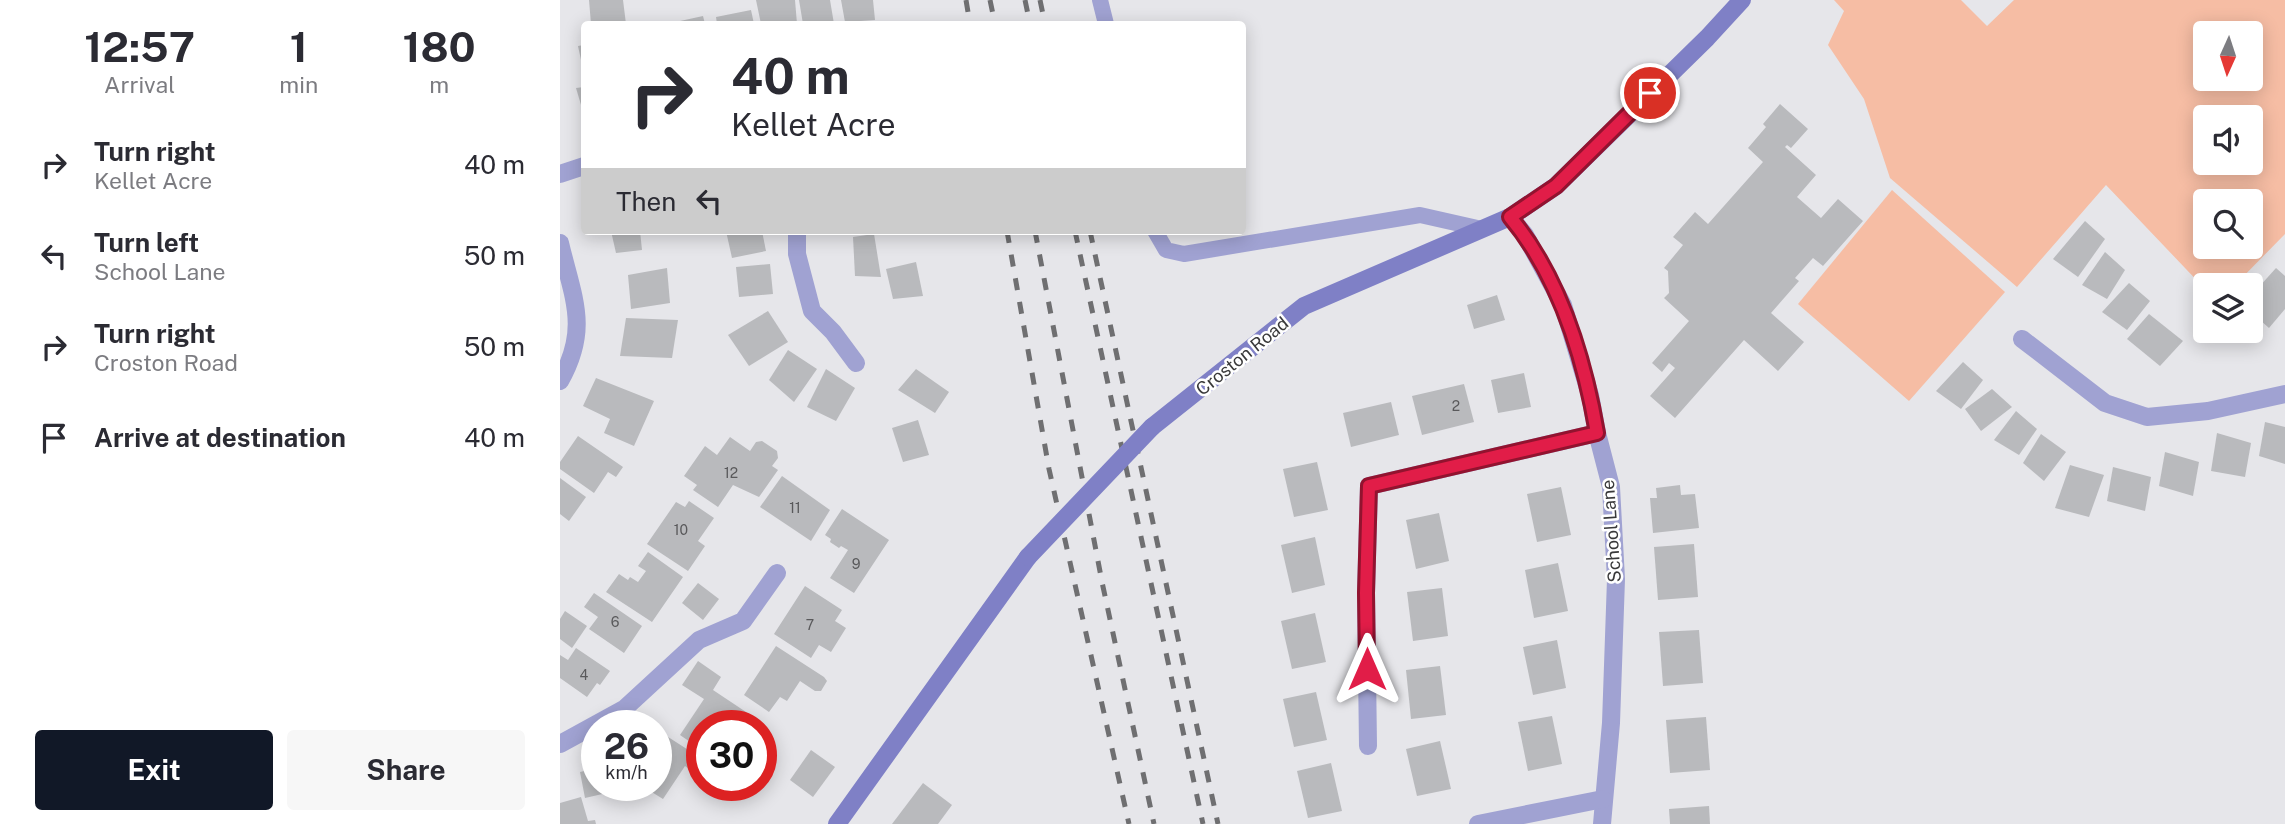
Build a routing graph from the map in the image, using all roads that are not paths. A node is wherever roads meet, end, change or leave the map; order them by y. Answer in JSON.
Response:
{"nodes":[{"id":1,"x":1100,"y":0,"type":"edge"},
{"id":2,"x":1742,"y":0,"type":"edge"},
{"id":3,"x":1105,"y":21,"type":"edge"},
{"id":4,"x":581,"y":167,"type":"edge"},
{"id":5,"x":560,"y":174,"type":"edge"},
{"id":6,"x":1510,"y":217,"type":"junction"},
{"id":7,"x":1482,"y":229,"type":"junction"},
{"id":8,"x":797,"y":235,"type":"edge"},
{"id":9,"x":1157,"y":235,"type":"edge"},
{"id":10,"x":560,"y":243,"type":"edge"},
{"id":11,"x":2022,"y":339,"type":"dead end"},
{"id":12,"x":856,"y":363,"type":"dead end"},
{"id":13,"x":560,"y":381,"type":"edge"},
{"id":14,"x":2285,"y":394,"type":"edge"},
{"id":15,"x":1597,"y":433,"type":"junction"},
{"id":16,"x":777,"y":573,"type":"dead end"},
{"id":17,"x":560,"y":744,"type":"edge"},
{"id":18,"x":1368,"y":746,"type":"dead end"},
{"id":19,"x":1603,"y":799,"type":"junction"},
{"id":20,"x":837,"y":824,"type":"edge"},
{"id":21,"x":1478,"y":824,"type":"edge"},
{"id":22,"x":1602,"y":824,"type":"edge"}],
"edges":[{"from":1,"to":3,"type":"lane"},
{"from":2,"to":6,"type":"street","name":"Croston Road"},
{"from":4,"to":5,"type":"street"},
{"from":6,"to":7,"type":"street","name":"Croston Road"},
{"from":6,"to":15,"type":"street","name":"School Lane"},
{"from":7,"to":9,"type":"lane"},
{"from":7,"to":20,"type":"street","name":"Croston Road","bridge":true},
{"from":8,"to":12,"type":"street"},
{"from":10,"to":13,"type":"street"},
{"from":11,"to":14,"type":"street"},
{"from":15,"to":18,"type":"street"},
{"from":15,"to":19,"type":"street","name":"School Lane"},
{"from":16,"to":17,"type":"street"},
{"from":19,"to":21,"type":"street"},
{"from":19,"to":22,"type":"street","name":"School Lane"}]}
